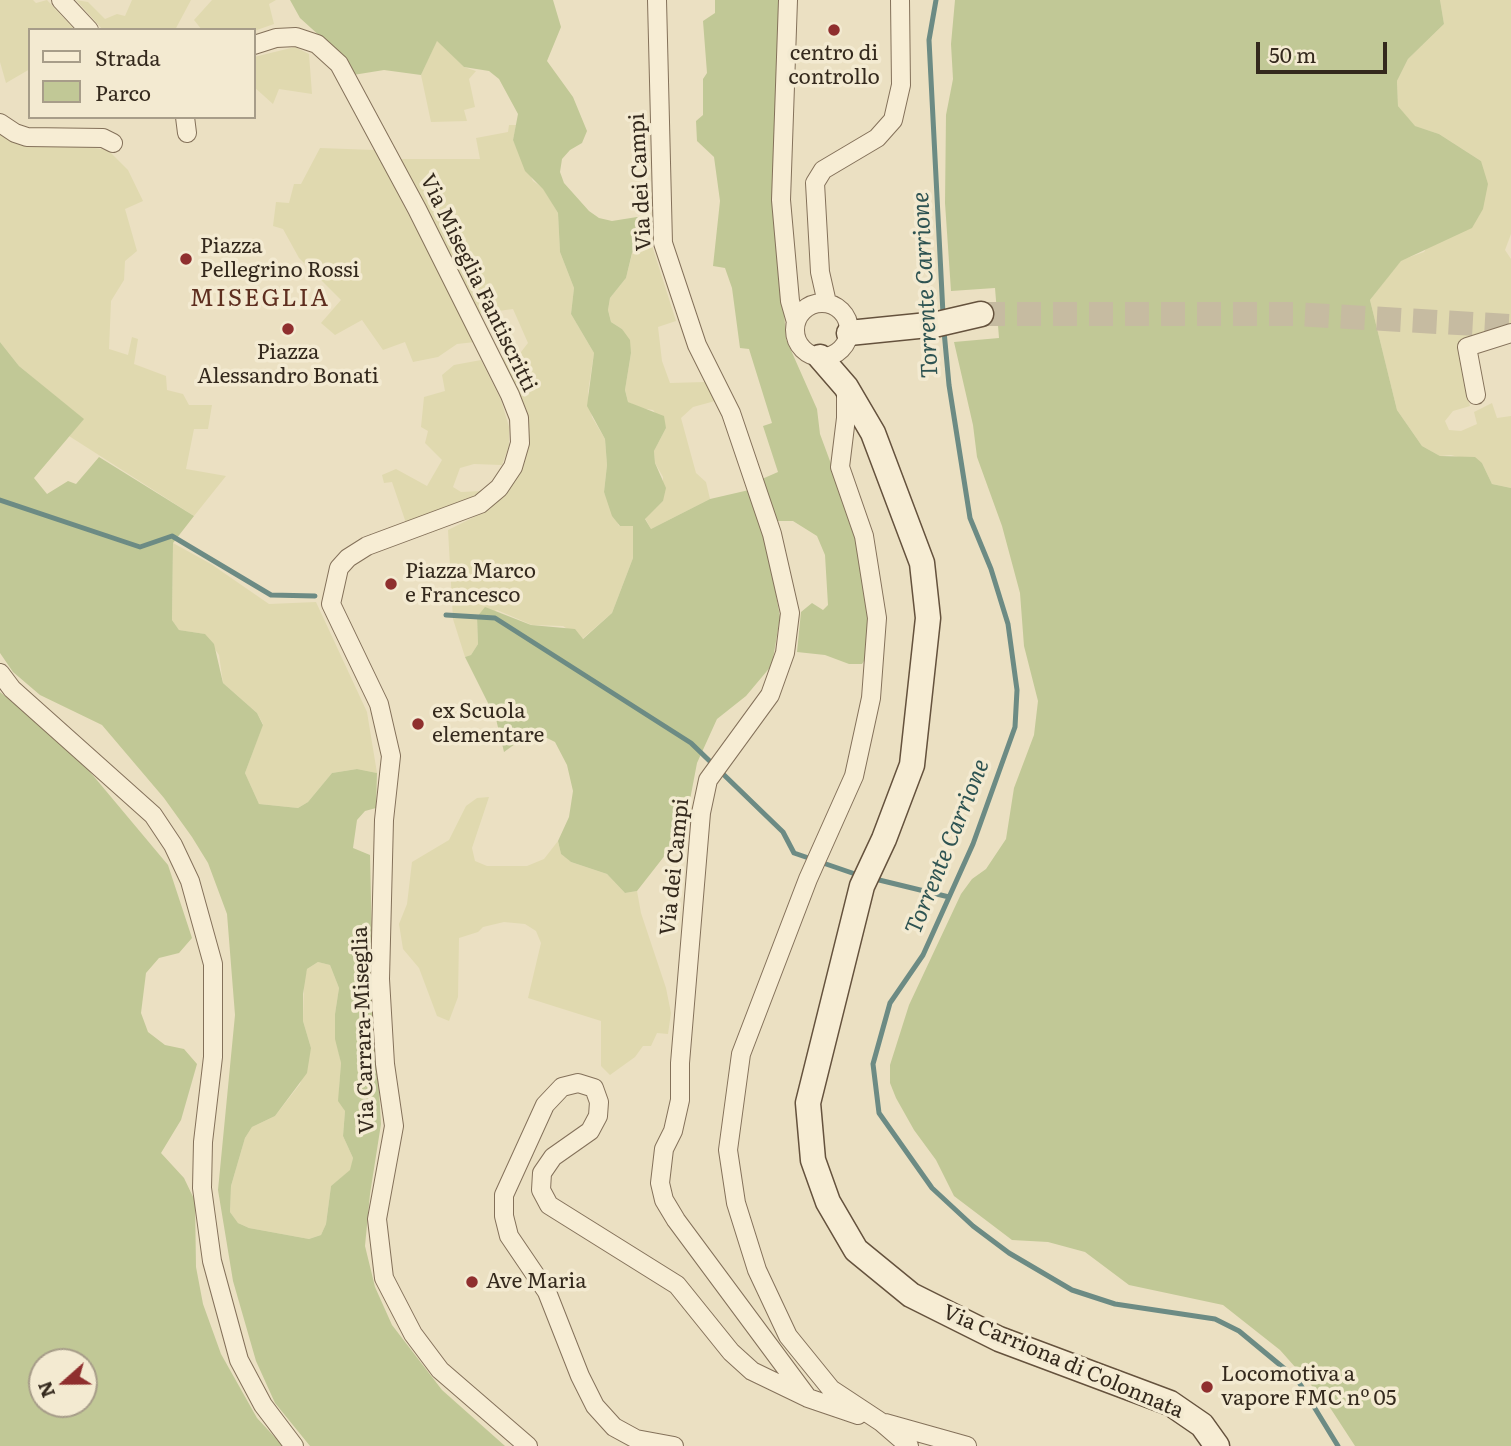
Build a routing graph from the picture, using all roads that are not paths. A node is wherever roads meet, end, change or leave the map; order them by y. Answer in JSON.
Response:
{"nodes":[{"id":1,"x":61,"y":0,"type":"edge"},
{"id":2,"x":657,"y":0,"type":"edge"},
{"id":3,"x":788,"y":0,"type":"edge"},
{"id":4,"x":900,"y":0,"type":"edge"},
{"id":5,"x":87,"y":28,"type":"edge"},
{"id":6,"x":256,"y":45,"type":"edge"},
{"id":7,"x":0,"y":123,"type":"edge"},
{"id":8,"x":113,"y":143,"type":"dead end"},
{"id":9,"x":973,"y":315,"type":"tunnel mouth"},
{"id":10,"x":796,"y":322,"type":"junction"},
{"id":11,"x":836,"y":332,"type":"junction"},
{"id":12,"x":1511,"y":334,"type":"edge"},
{"id":13,"x":846,"y":387,"type":"junction"},
{"id":14,"x":1476,"y":395,"type":"dead end"},
{"id":15,"x":339,"y":568,"type":"joint"},
{"id":16,"x":0,"y":673,"type":"edge"},
{"id":17,"x":808,"y":1398,"type":"junction"},
{"id":18,"x":881,"y":1422,"type":"junction"},
{"id":19,"x":294,"y":1446,"type":"edge"},
{"id":20,"x":528,"y":1446,"type":"edge"},
{"id":21,"x":674,"y":1446,"type":"edge"},
{"id":22,"x":909,"y":1446,"type":"edge"},
{"id":23,"x":968,"y":1446,"type":"edge"},
{"id":24,"x":1217,"y":1446,"type":"edge"}],
"edges":[{"from":1,"to":5,"type":"street"},
{"from":2,"to":17,"type":"street","name":"Via dei Campi"},
{"from":3,"to":10,"type":"street","name":"Via Carriona di Colonnata"},
{"from":4,"to":11,"type":"street","name":"Via Carriona di Colonnata"},
{"from":6,"to":15,"type":"street","name":"Via Miseglia Fantiscritti"},
{"from":7,"to":8,"type":"street"},
{"from":9,"to":11,"type":"main road"},
{"from":10,"to":11,"type":"street"},
{"from":10,"to":11,"type":"street","name":"Via Carriona di Colonnata"},
{"from":11,"to":13,"type":"main road","name":"Via Carriona di Colonnata"},
{"from":12,"to":14,"type":"street"},
{"from":13,"to":18,"type":"street"},
{"from":13,"to":24,"type":"main road","name":"Via Carriona di Colonnata"},
{"from":15,"to":20,"type":"street","name":"Via Carrara-Miseglia"},
{"from":16,"to":19,"type":"street"},
{"from":17,"to":18,"type":"street"},
{"from":17,"to":21,"type":"street"},
{"from":18,"to":22,"type":"street"},
{"from":18,"to":23,"type":"street"}]}
